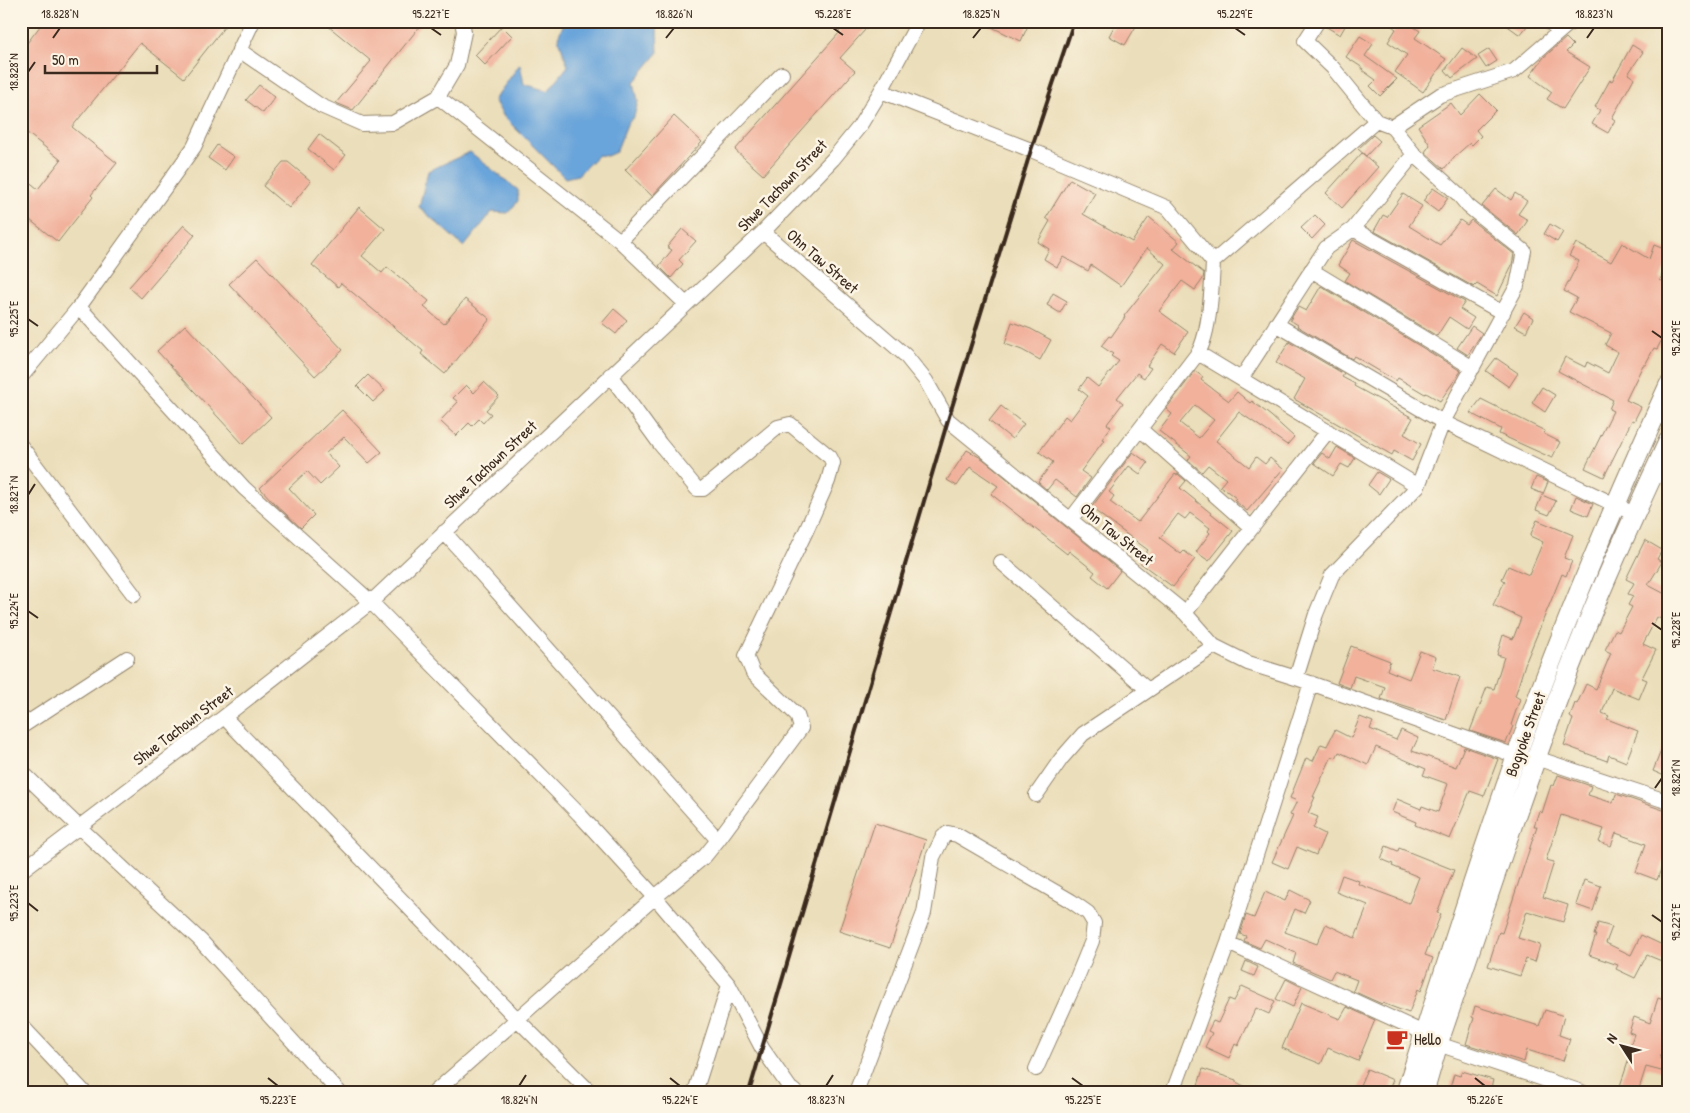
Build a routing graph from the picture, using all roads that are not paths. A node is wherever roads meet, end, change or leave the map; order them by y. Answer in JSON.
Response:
{"nodes":[{"id":1,"x":253,"y":21,"type":"edge"},
{"id":2,"x":474,"y":21,"type":"edge"},
{"id":3,"x":919,"y":21,"type":"edge"},
{"id":4,"x":1318,"y":21,"type":"edge"},
{"id":5,"x":1548,"y":21,"type":"edge"},
{"id":6,"x":1572,"y":21,"type":"edge"},
{"id":7,"x":463,"y":26,"type":"edge"},
{"id":8,"x":1560,"y":30,"type":"junction"},
{"id":9,"x":239,"y":50,"type":"junction"},
{"id":10,"x":782,"y":74,"type":"dead end"},
{"id":11,"x":881,"y":91,"type":"junction"},
{"id":12,"x":438,"y":97,"type":"junction"},
{"id":13,"x":1376,"y":122,"type":"junction"},
{"id":14,"x":1392,"y":127,"type":"junction"},
{"id":15,"x":1414,"y":154,"type":"junction"},
{"id":16,"x":1352,"y":229,"type":"junction"},
{"id":17,"x":763,"y":232,"type":"junction"},
{"id":18,"x":620,"y":241,"type":"junction"},
{"id":19,"x":1213,"y":262,"type":"junction"},
{"id":20,"x":1311,"y":270,"type":"junction"},
{"id":21,"x":686,"y":304,"type":"junction"},
{"id":22,"x":79,"y":307,"type":"junction"},
{"id":23,"x":1503,"y":313,"type":"junction"},
{"id":24,"x":1276,"y":324,"type":"junction"},
{"id":25,"x":1198,"y":353,"type":"junction"},
{"id":26,"x":1473,"y":368,"type":"junction"},
{"id":27,"x":610,"y":375,"type":"junction"},
{"id":28,"x":21,"y":378,"type":"edge"},
{"id":29,"x":1241,"y":379,"type":"junction"},
{"id":30,"x":1669,"y":385,"type":"edge"},
{"id":31,"x":1443,"y":422,"type":"junction"},
{"id":32,"x":1140,"y":429,"type":"junction"},
{"id":33,"x":1328,"y":431,"type":"junction"},
{"id":34,"x":1669,"y":440,"type":"edge"},
{"id":35,"x":21,"y":446,"type":"edge"},
{"id":36,"x":1418,"y":486,"type":"junction"},
{"id":37,"x":1614,"y":505,"type":"junction"},
{"id":38,"x":1634,"y":514,"type":"junction"},
{"id":39,"x":1071,"y":519,"type":"junction"},
{"id":40,"x":1252,"y":528,"type":"junction"},
{"id":41,"x":444,"y":532,"type":"junction"},
{"id":42,"x":1001,"y":562,"type":"dead end"},
{"id":43,"x":134,"y":595,"type":"dead end"},
{"id":44,"x":371,"y":602,"type":"junction"},
{"id":45,"x":1185,"y":613,"type":"junction"},
{"id":46,"x":1214,"y":646,"type":"junction"},
{"id":47,"x":127,"y":658,"type":"dead end"},
{"id":48,"x":1296,"y":678,"type":"junction"},
{"id":49,"x":1311,"y":683,"type":"junction"},
{"id":50,"x":1148,"y":690,"type":"junction"},
{"id":51,"x":224,"y":717,"type":"junction"},
{"id":52,"x":21,"y":727,"type":"edge"},
{"id":53,"x":1516,"y":756,"type":"junction"},
{"id":54,"x":1536,"y":758,"type":"junction"},
{"id":55,"x":21,"y":771,"type":"edge"},
{"id":56,"x":1036,"y":795,"type":"dead end"},
{"id":57,"x":1669,"y":802,"type":"edge"},
{"id":58,"x":78,"y":826,"type":"junction"},
{"id":59,"x":718,"y":840,"type":"junction"},
{"id":60,"x":21,"y":871,"type":"edge"},
{"id":61,"x":655,"y":897,"type":"junction"},
{"id":62,"x":1228,"y":943,"type":"junction"},
{"id":63,"x":729,"y":985,"type":"junction"},
{"id":64,"x":517,"y":1019,"type":"junction"},
{"id":65,"x":21,"y":1025,"type":"edge"},
{"id":66,"x":1431,"y":1039,"type":"junction"},
{"id":67,"x":1036,"y":1069,"type":"dead end"},
{"id":68,"x":84,"y":1092,"type":"edge"},
{"id":69,"x":339,"y":1092,"type":"edge"},
{"id":70,"x":435,"y":1092,"type":"edge"},
{"id":71,"x":590,"y":1092,"type":"edge"},
{"id":72,"x":695,"y":1092,"type":"edge"},
{"id":73,"x":795,"y":1092,"type":"edge"},
{"id":74,"x":856,"y":1092,"type":"edge"},
{"id":75,"x":1173,"y":1092,"type":"edge"},
{"id":76,"x":1406,"y":1092,"type":"edge"},
{"id":77,"x":1424,"y":1092,"type":"edge"},
{"id":78,"x":1582,"y":1092,"type":"edge"}],
"edges":[{"from":1,"to":9,"type":"street"},
{"from":2,"to":7,"type":"street"},
{"from":3,"to":11,"type":"street","name":"Shwe Tachown Street"},
{"from":4,"to":13,"type":"street"},
{"from":5,"to":8,"type":"street"},
{"from":6,"to":8,"type":"street"},
{"from":7,"to":12,"type":"street"},
{"from":8,"to":14,"type":"street"},
{"from":9,"to":12,"type":"street"},
{"from":9,"to":22,"type":"street"},
{"from":10,"to":18,"type":"street"},
{"from":11,"to":17,"type":"street","name":"Shwe Tachown Street"},
{"from":11,"to":19,"type":"street"},
{"from":12,"to":18,"type":"street"},
{"from":13,"to":14,"type":"street"},
{"from":13,"to":19,"type":"street"},
{"from":14,"to":15,"type":"street"},
{"from":15,"to":16,"type":"street"},
{"from":15,"to":23,"type":"street"},
{"from":16,"to":20,"type":"street"},
{"from":16,"to":23,"type":"street"},
{"from":17,"to":21,"type":"street","name":"Shwe Tachown Street"},
{"from":17,"to":39,"type":"street","name":"Ohn Taw Street"},
{"from":18,"to":21,"type":"street"},
{"from":19,"to":25,"type":"street"},
{"from":20,"to":24,"type":"street"},
{"from":20,"to":26,"type":"street"},
{"from":21,"to":27,"type":"street","name":"Shwe Tachown Street"},
{"from":22,"to":28,"type":"street"},
{"from":22,"to":44,"type":"street"},
{"from":23,"to":26,"type":"street"},
{"from":24,"to":29,"type":"street"},
{"from":24,"to":31,"type":"street"},
{"from":25,"to":29,"type":"street"},
{"from":25,"to":32,"type":"street"},
{"from":26,"to":31,"type":"street"},
{"from":27,"to":41,"type":"street","name":"Shwe Tachown Street"},
{"from":27,"to":59,"type":"street"},
{"from":29,"to":33,"type":"street"},
{"from":30,"to":37,"type":"main road","name":"Bogyoke Street"},
{"from":31,"to":36,"type":"street"},
{"from":31,"to":37,"type":"street"},
{"from":32,"to":39,"type":"street"},
{"from":32,"to":40,"type":"street"},
{"from":33,"to":36,"type":"street"},
{"from":33,"to":40,"type":"street"},
{"from":34,"to":38,"type":"main road","name":"Bogyoke Street"},
{"from":35,"to":43,"type":"street"},
{"from":36,"to":48,"type":"street"},
{"from":37,"to":38,"type":"street"},
{"from":37,"to":53,"type":"main road","name":"Bogyoke Street"},
{"from":38,"to":54,"type":"main road","name":"Bogyoke Street"},
{"from":39,"to":45,"type":"street","name":"Ohn Taw Street"},
{"from":40,"to":45,"type":"street"},
{"from":41,"to":44,"type":"street","name":"Shwe Tachown Street"},
{"from":41,"to":59,"type":"street"},
{"from":42,"to":50,"type":"street"},
{"from":44,"to":51,"type":"street","name":"Shwe Tachown Street"},
{"from":44,"to":61,"type":"street"},
{"from":45,"to":46,"type":"street","name":"Ohn Taw Street"},
{"from":46,"to":48,"type":"street","name":"Ohn Taw Street"},
{"from":46,"to":50,"type":"street"},
{"from":47,"to":52,"type":"street"},
{"from":48,"to":49,"type":"street","name":"Ohn Taw Street"},
{"from":49,"to":53,"type":"street","name":"Ohn Taw Street"},
{"from":49,"to":62,"type":"street"},
{"from":50,"to":56,"type":"street"},
{"from":51,"to":58,"type":"street","name":"Shwe Tachown Street"},
{"from":51,"to":64,"type":"street"},
{"from":53,"to":66,"type":"main road","name":"Bogyoke Street"},
{"from":54,"to":57,"type":"street"},
{"from":54,"to":66,"type":"main road","name":"Bogyoke Street"},
{"from":55,"to":58,"type":"street"},
{"from":58,"to":60,"type":"street","name":"Shwe Tachown Street"},
{"from":58,"to":69,"type":"street"},
{"from":59,"to":61,"type":"street"},
{"from":61,"to":63,"type":"street"},
{"from":61,"to":64,"type":"street"},
{"from":62,"to":66,"type":"street"},
{"from":62,"to":75,"type":"street"},
{"from":63,"to":72,"type":"street"},
{"from":63,"to":73,"type":"street"},
{"from":64,"to":70,"type":"street"},
{"from":64,"to":71,"type":"street"},
{"from":65,"to":68,"type":"street"},
{"from":66,"to":76,"type":"main road","name":"Bogyoke Street"},
{"from":66,"to":77,"type":"main road","name":"Bogyoke Street"},
{"from":66,"to":78,"type":"street"},
{"from":67,"to":74,"type":"street"}]}
